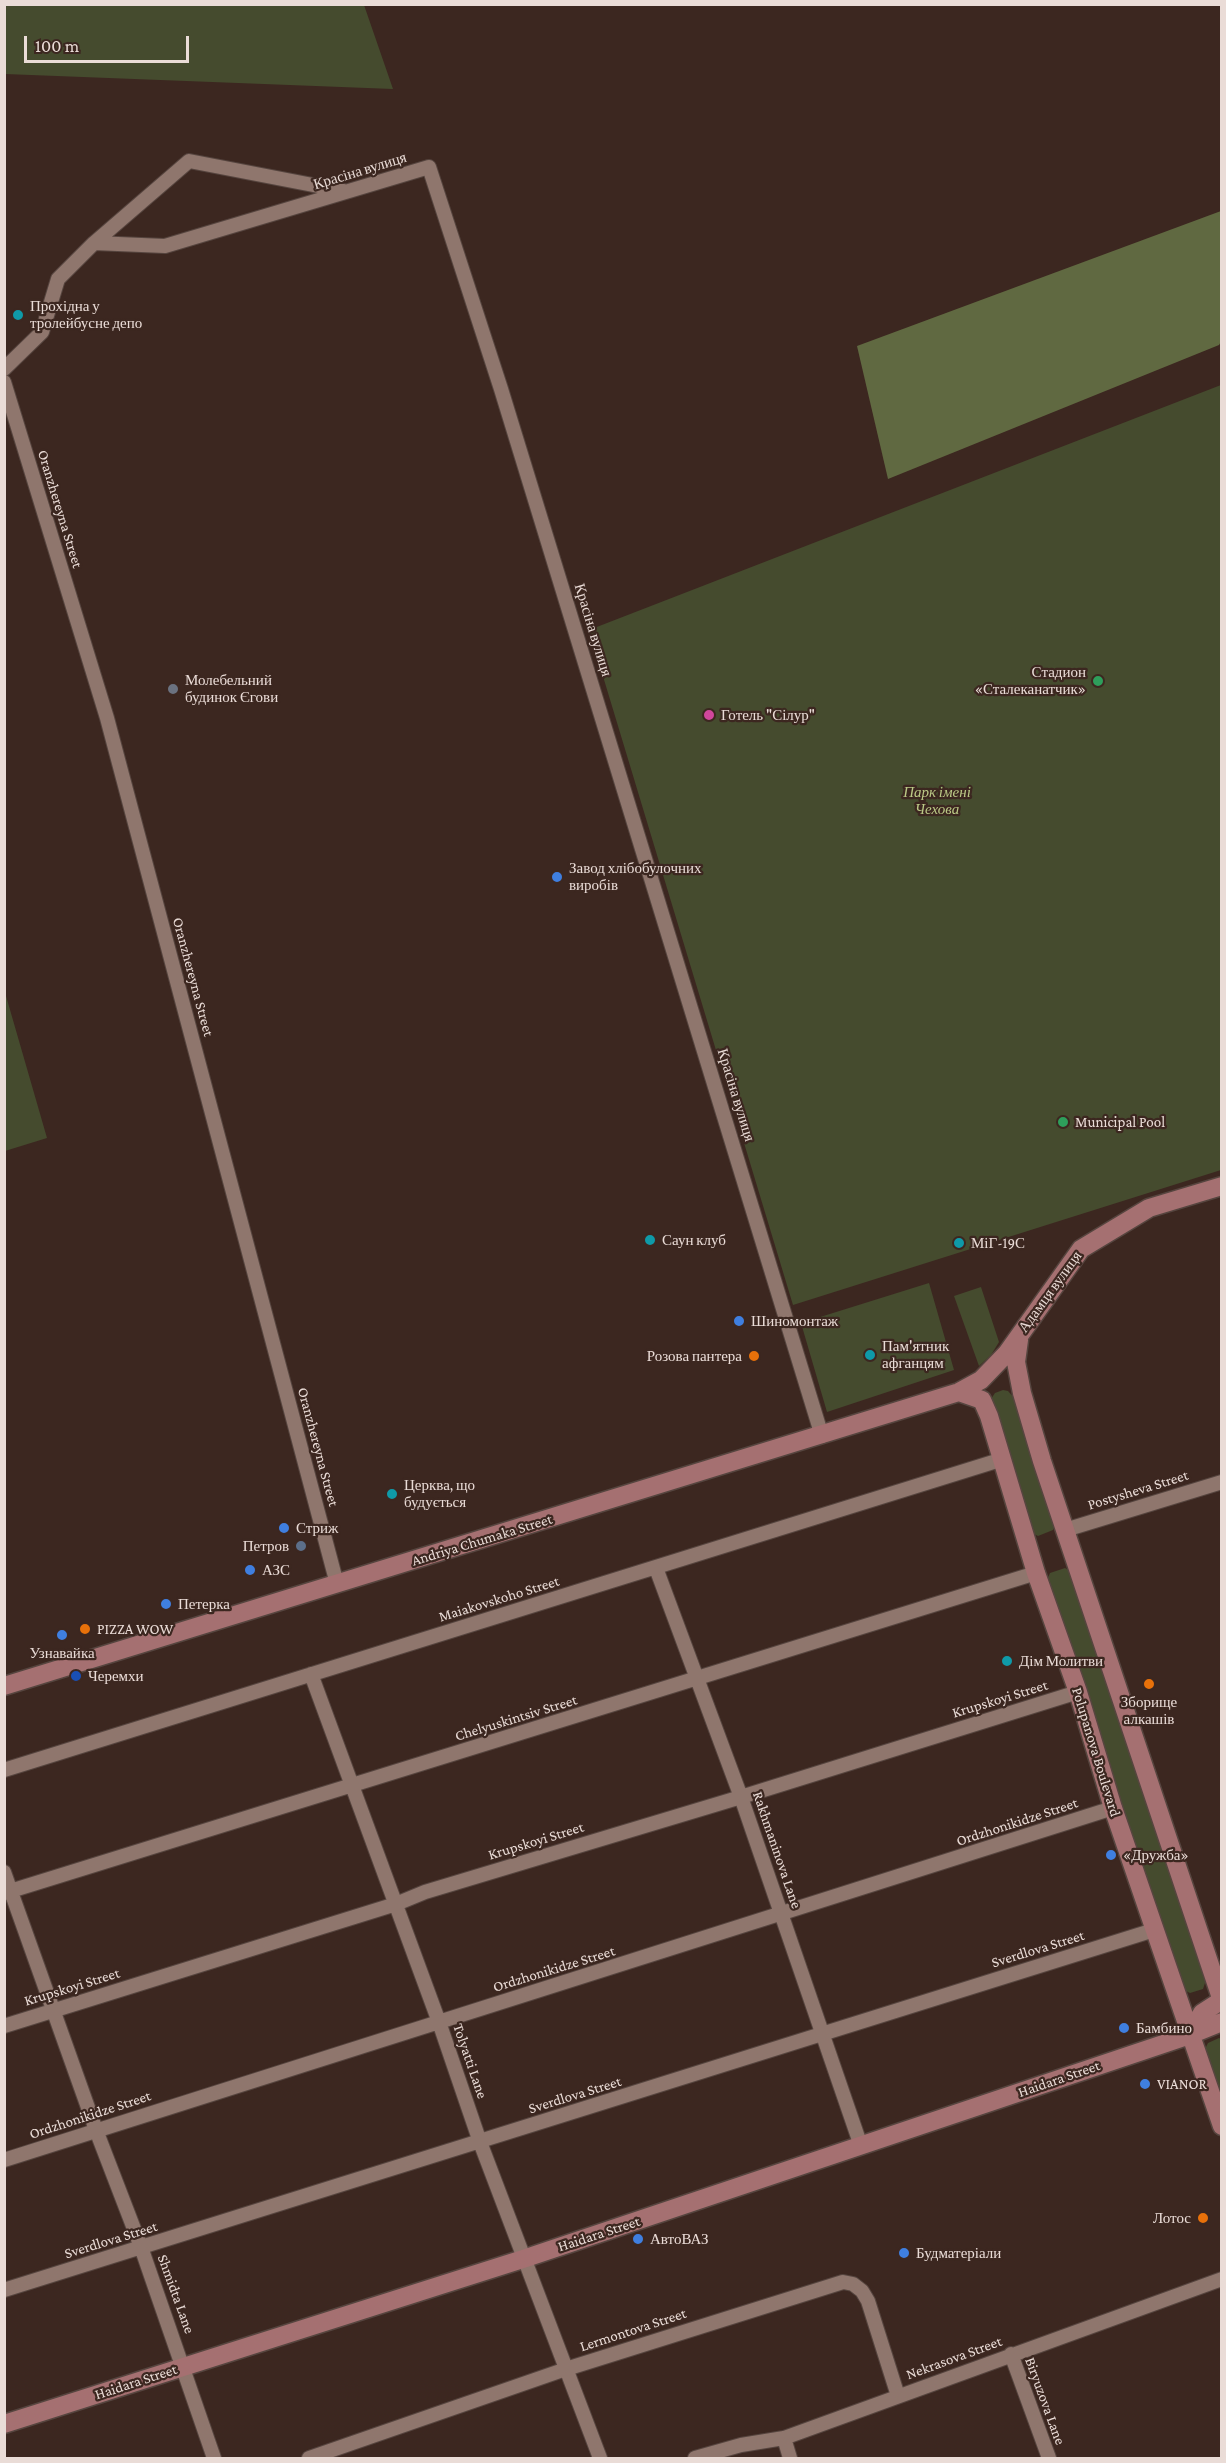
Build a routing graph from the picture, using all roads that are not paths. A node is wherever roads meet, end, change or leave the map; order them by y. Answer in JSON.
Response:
{"nodes":[{"id":1,"x":346,"y":192,"type":"junction"},
{"id":2,"x":94,"y":243,"type":"junction"},
{"id":3,"x":4,"y":369,"type":"edge"},
{"id":4,"x":4,"y":382,"type":"edge"},
{"id":5,"x":1221,"y":1186,"type":"edge"},
{"id":6,"x":1021,"y":1331,"type":"junction"},
{"id":7,"x":981,"y":1380,"type":"junction"},
{"id":8,"x":959,"y":1392,"type":"junction"},
{"id":9,"x":1022,"y":1393,"type":"junction"},
{"id":10,"x":822,"y":1436,"type":"junction"},
{"id":11,"x":1003,"y":1459,"type":"junction"},
{"id":12,"x":1221,"y":1482,"type":"edge"},
{"id":13,"x":1065,"y":1530,"type":"junction"},
{"id":14,"x":656,"y":1568,"type":"junction"},
{"id":15,"x":1036,"y":1573,"type":"junction"},
{"id":16,"x":337,"y":1584,"type":"junction"},
{"id":17,"x":310,"y":1674,"type":"junction"},
{"id":18,"x":699,"y":1679,"type":"junction"},
{"id":19,"x":4,"y":1686,"type":"edge"},
{"id":20,"x":1078,"y":1692,"type":"junction"},
{"id":21,"x":4,"y":1770,"type":"edge"},
{"id":22,"x":353,"y":1786,"type":"junction"},
{"id":23,"x":741,"y":1797,"type":"junction"},
{"id":24,"x":1113,"y":1808,"type":"junction"},
{"id":25,"x":4,"y":1872,"type":"edge"},
{"id":26,"x":8,"y":1892,"type":"edge"},
{"id":27,"x":396,"y":1904,"type":"junction"},
{"id":28,"x":783,"y":1914,"type":"junction"},
{"id":29,"x":1154,"y":1930,"type":"junction"},
{"id":30,"x":1221,"y":2000,"type":"edge"},
{"id":31,"x":53,"y":2011,"type":"junction"},
{"id":32,"x":439,"y":2022,"type":"junction"},
{"id":33,"x":1221,"y":2022,"type":"edge"},
{"id":34,"x":4,"y":2026,"type":"edge"},
{"id":35,"x":822,"y":2035,"type":"junction"},
{"id":36,"x":1190,"y":2035,"type":"junction"},
{"id":37,"x":1221,"y":2127,"type":"edge"},
{"id":38,"x":96,"y":2130,"type":"junction"},
{"id":39,"x":480,"y":2142,"type":"junction"},
{"id":40,"x":861,"y":2146,"type":"junction"},
{"id":41,"x":4,"y":2160,"type":"edge"},
{"id":42,"x":141,"y":2247,"type":"junction"},
{"id":43,"x":523,"y":2259,"type":"junction"},
{"id":44,"x":1221,"y":2279,"type":"edge"},
{"id":45,"x":4,"y":2290,"type":"edge"},
{"id":46,"x":1011,"y":2354,"type":"junction"},
{"id":47,"x":183,"y":2366,"type":"junction"},
{"id":48,"x":566,"y":2368,"type":"junction"},
{"id":49,"x":898,"y":2396,"type":"junction"},
{"id":50,"x":4,"y":2424,"type":"edge"},
{"id":51,"x":784,"y":2438,"type":"junction"},
{"id":52,"x":214,"y":2458,"type":"edge"},
{"id":53,"x":309,"y":2458,"type":"edge"},
{"id":54,"x":600,"y":2458,"type":"edge"},
{"id":55,"x":695,"y":2458,"type":"edge"},
{"id":56,"x":790,"y":2458,"type":"edge"},
{"id":57,"x":1049,"y":2458,"type":"edge"}],
"edges":[{"from":1,"to":2,"type":"street","name":"Красіна вулиця"},
{"from":1,"to":2,"type":"street"},
{"from":1,"to":10,"type":"street","name":"Красіна вулиця"},
{"from":2,"to":3,"type":"street"},
{"from":4,"to":16,"type":"street","name":"Oranzhereyna Street"},
{"from":5,"to":6,"type":"street","name":"Адамця вулиця"},
{"from":6,"to":7,"type":"street","name":"Адамця вулиця"},
{"from":6,"to":9,"type":"street"},
{"from":7,"to":8,"type":"street","name":"Адамця вулиця"},
{"from":7,"to":9,"type":"street"},
{"from":8,"to":10,"type":"street","name":"Andriya Chumaka Street"},
{"from":8,"to":11,"type":"street","name":"Polupanova Boulevard"},
{"from":9,"to":13,"type":"street"},
{"from":10,"to":16,"type":"street","name":"Andriya Chumaka Street"},
{"from":11,"to":14,"type":"street","name":"Maiakovskoho Street"},
{"from":11,"to":15,"type":"street","name":"Polupanova Boulevard"},
{"from":12,"to":13,"type":"street","name":"Postysheva Street"},
{"from":13,"to":30,"type":"street"},
{"from":14,"to":17,"type":"street","name":"Maiakovskoho Street"},
{"from":14,"to":18,"type":"street","name":"Rakhmaninova Lane"},
{"from":15,"to":18,"type":"street","name":"Chelyuskintsiv Street"},
{"from":15,"to":20,"type":"street","name":"Polupanova Boulevard"},
{"from":16,"to":19,"type":"street","name":"Andriya Chumaka Street"},
{"from":17,"to":21,"type":"street","name":"Maiakovskoho Street"},
{"from":17,"to":22,"type":"street","name":"Tolyatti Lane"},
{"from":18,"to":22,"type":"street","name":"Chelyuskintsiv Street"},
{"from":18,"to":23,"type":"street","name":"Rakhmaninova Lane"},
{"from":20,"to":23,"type":"street","name":"Krupskoyi Street"},
{"from":20,"to":24,"type":"street","name":"Polupanova Boulevard"},
{"from":22,"to":26,"type":"street","name":"Chelyuskintsiv Street"},
{"from":22,"to":27,"type":"street","name":"Tolyatti Lane"},
{"from":23,"to":27,"type":"street","name":"Krupskoyi Street"},
{"from":23,"to":28,"type":"street","name":"Rakhmaninova Lane"},
{"from":24,"to":28,"type":"street","name":"Ordzhonikidze Street"},
{"from":24,"to":29,"type":"street","name":"Polupanova Boulevard"},
{"from":25,"to":26,"type":"street","name":"Shmidta Lane"},
{"from":26,"to":31,"type":"street","name":"Shmidta Lane"},
{"from":27,"to":31,"type":"street","name":"Krupskoyi Street"},
{"from":27,"to":32,"type":"street","name":"Tolyatti Lane"},
{"from":28,"to":32,"type":"street","name":"Ordzhonikidze Street"},
{"from":28,"to":35,"type":"street","name":"Rakhmaninova Lane"},
{"from":29,"to":35,"type":"street","name":"Sverdlova Street"},
{"from":29,"to":36,"type":"street","name":"Polupanova Boulevard"},
{"from":30,"to":36,"type":"street"},
{"from":31,"to":34,"type":"street","name":"Krupskoyi Street"},
{"from":31,"to":38,"type":"street","name":"Shmidta Lane"},
{"from":32,"to":38,"type":"street","name":"Ordzhonikidze Street"},
{"from":32,"to":39,"type":"street","name":"Tolyatti Lane"},
{"from":33,"to":36,"type":"street","name":"Haidara Street"},
{"from":35,"to":39,"type":"street","name":"Sverdlova Street"},
{"from":35,"to":40,"type":"street","name":"Rakhmaninova Lane"},
{"from":36,"to":37,"type":"street","name":"Polupanova Boulevard"},
{"from":36,"to":40,"type":"street","name":"Haidara Street"},
{"from":38,"to":41,"type":"street","name":"Ordzhonikidze Street"},
{"from":38,"to":42,"type":"street","name":"Shmidta Lane"},
{"from":39,"to":42,"type":"street","name":"Sverdlova Street"},
{"from":39,"to":43,"type":"street","name":"Tolyatti Lane"},
{"from":40,"to":43,"type":"street","name":"Haidara Street"},
{"from":42,"to":45,"type":"street","name":"Sverdlova Street"},
{"from":42,"to":47,"type":"street","name":"Shmidta Lane"},
{"from":43,"to":47,"type":"street","name":"Haidara Street"},
{"from":43,"to":48,"type":"street","name":"Tolyatti Lane"},
{"from":44,"to":46,"type":"street","name":"Nekrasova Street"},
{"from":46,"to":49,"type":"street","name":"Nekrasova Street"},
{"from":46,"to":57,"type":"street","name":"Biryuzova Lane"},
{"from":47,"to":50,"type":"street","name":"Haidara Street"},
{"from":47,"to":52,"type":"street","name":"Shmidta Lane"},
{"from":48,"to":49,"type":"street","name":"Lermontova Street"},
{"from":48,"to":53,"type":"street","name":"Lermontova Street"},
{"from":48,"to":54,"type":"street","name":"Tolyatti Lane"},
{"from":49,"to":51,"type":"street","name":"Nekrasova Street"},
{"from":51,"to":55,"type":"street","name":"Nekrasova Street"},
{"from":51,"to":56,"type":"street"}]}
